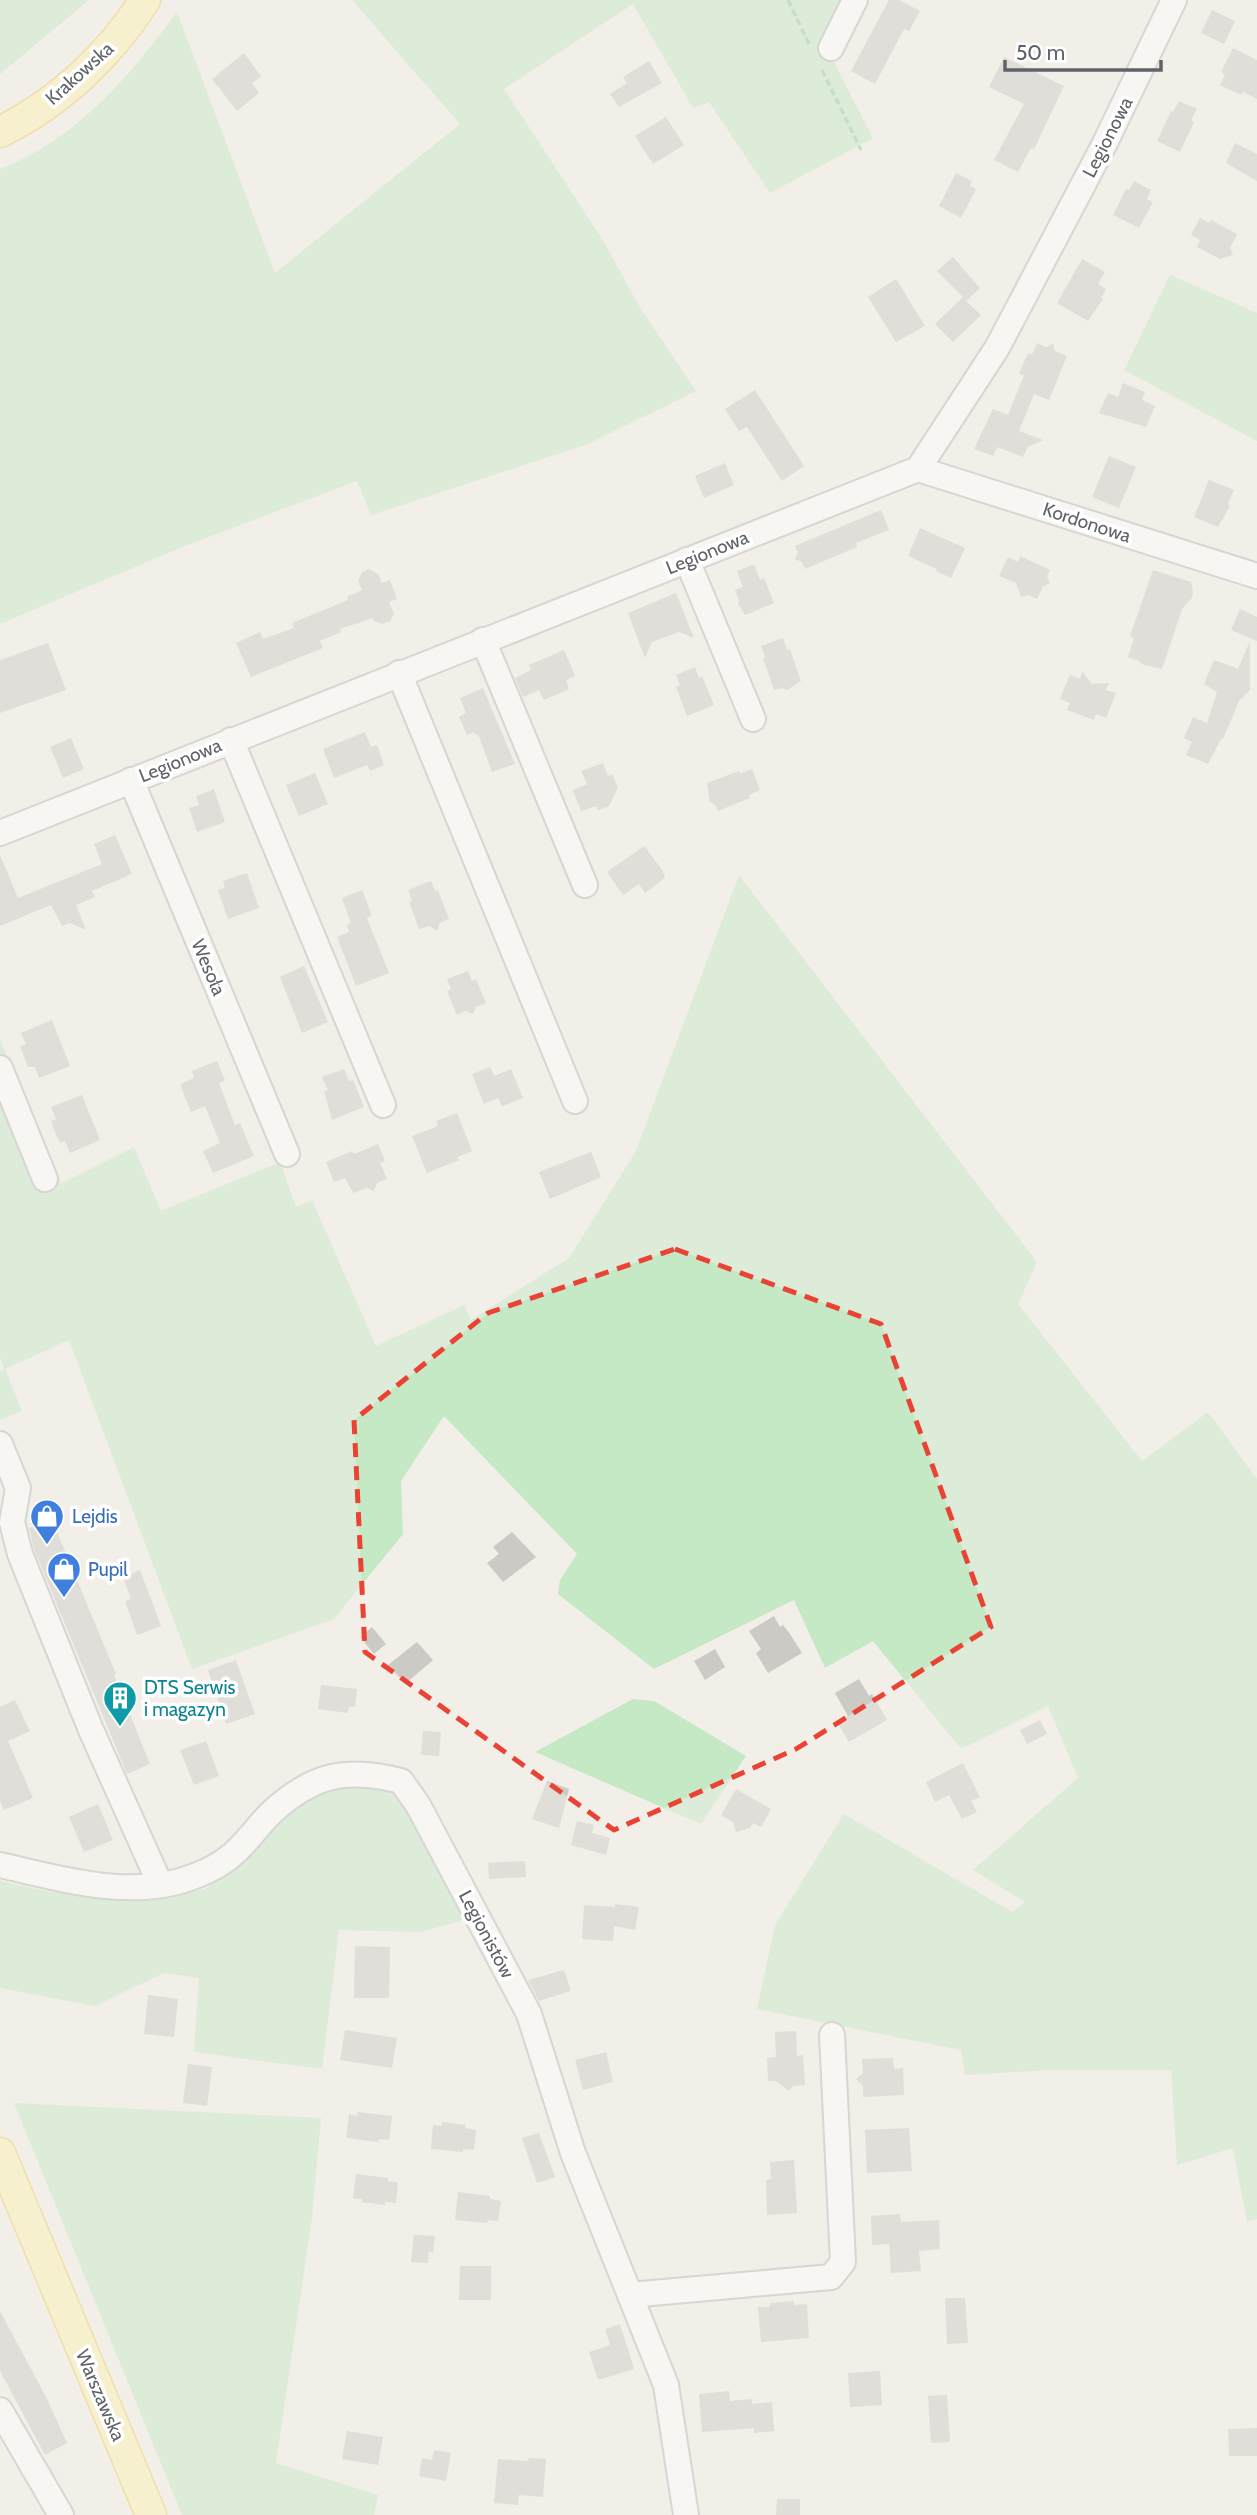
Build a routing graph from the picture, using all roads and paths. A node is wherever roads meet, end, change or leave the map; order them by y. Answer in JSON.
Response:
{"nodes":[{"id":1,"x":145,"y":0,"type":"edge"},
{"id":2,"x":788,"y":0,"type":"edge"},
{"id":3,"x":855,"y":0,"type":"edge"},
{"id":4,"x":1174,"y":0,"type":"edge"},
{"id":5,"x":820,"y":53,"type":"junction"},
{"id":6,"x":0,"y":132,"type":"edge"},
{"id":7,"x":861,"y":150,"type":"dead end"},
{"id":8,"x":918,"y":468,"type":"junction"},
{"id":9,"x":687,"y":560,"type":"junction"},
{"id":10,"x":1257,"y":576,"type":"edge"},
{"id":11,"x":483,"y":640,"type":"junction"},
{"id":12,"x":399,"y":673,"type":"junction"},
{"id":13,"x":753,"y":719,"type":"dead end"},
{"id":14,"x":231,"y":740,"type":"junction"},
{"id":15,"x":131,"y":780,"type":"junction"},
{"id":16,"x":0,"y":833,"type":"edge"},
{"id":17,"x":585,"y":885,"type":"dead end"},
{"id":18,"x":0,"y":1068,"type":"edge"},
{"id":19,"x":575,"y":1101,"type":"dead end"},
{"id":20,"x":383,"y":1105,"type":"dead end"},
{"id":21,"x":287,"y":1154,"type":"dead end"},
{"id":22,"x":45,"y":1179,"type":"dead end"},
{"id":23,"x":0,"y":1444,"type":"edge"},
{"id":24,"x":0,"y":1865,"type":"edge"},
{"id":25,"x":160,"y":1884,"type":"junction"},
{"id":26,"x":832,"y":2035,"type":"dead end"},
{"id":27,"x":0,"y":2153,"type":"edge"},
{"id":28,"x":630,"y":2295,"type":"junction"},
{"id":29,"x":0,"y":2410,"type":"edge"},
{"id":30,"x":61,"y":2515,"type":"edge"},
{"id":31,"x":151,"y":2515,"type":"edge"},
{"id":32,"x":685,"y":2515,"type":"edge"}],
"edges":[{"from":1,"to":6,"type":"main road","name":"Krakowska"},
{"from":2,"to":5,"type":"path"},
{"from":3,"to":5,"type":"street"},
{"from":4,"to":8,"type":"street","name":"Legionowa"},
{"from":5,"to":7,"type":"path"},
{"from":8,"to":9,"type":"street","name":"Legionowa"},
{"from":8,"to":10,"type":"street","name":"Kordonowa"},
{"from":9,"to":11,"type":"street","name":"Legionowa"},
{"from":9,"to":13,"type":"street"},
{"from":11,"to":12,"type":"street","name":"Legionowa"},
{"from":11,"to":17,"type":"street"},
{"from":12,"to":14,"type":"street","name":"Legionowa"},
{"from":12,"to":19,"type":"street"},
{"from":14,"to":15,"type":"street","name":"Legionowa"},
{"from":14,"to":20,"type":"street"},
{"from":15,"to":16,"type":"street","name":"Legionowa"},
{"from":15,"to":21,"type":"street","name":"Wesoła"},
{"from":18,"to":22,"type":"street"},
{"from":23,"to":25,"type":"street"},
{"from":24,"to":25,"type":"street","name":"Legionistów"},
{"from":25,"to":28,"type":"street","name":"Legionistów"},
{"from":26,"to":28,"type":"street"},
{"from":27,"to":31,"type":"main road","name":"Warszawska"},
{"from":28,"to":32,"type":"street","name":"Legionistów"},
{"from":29,"to":30,"type":"street"}]}
